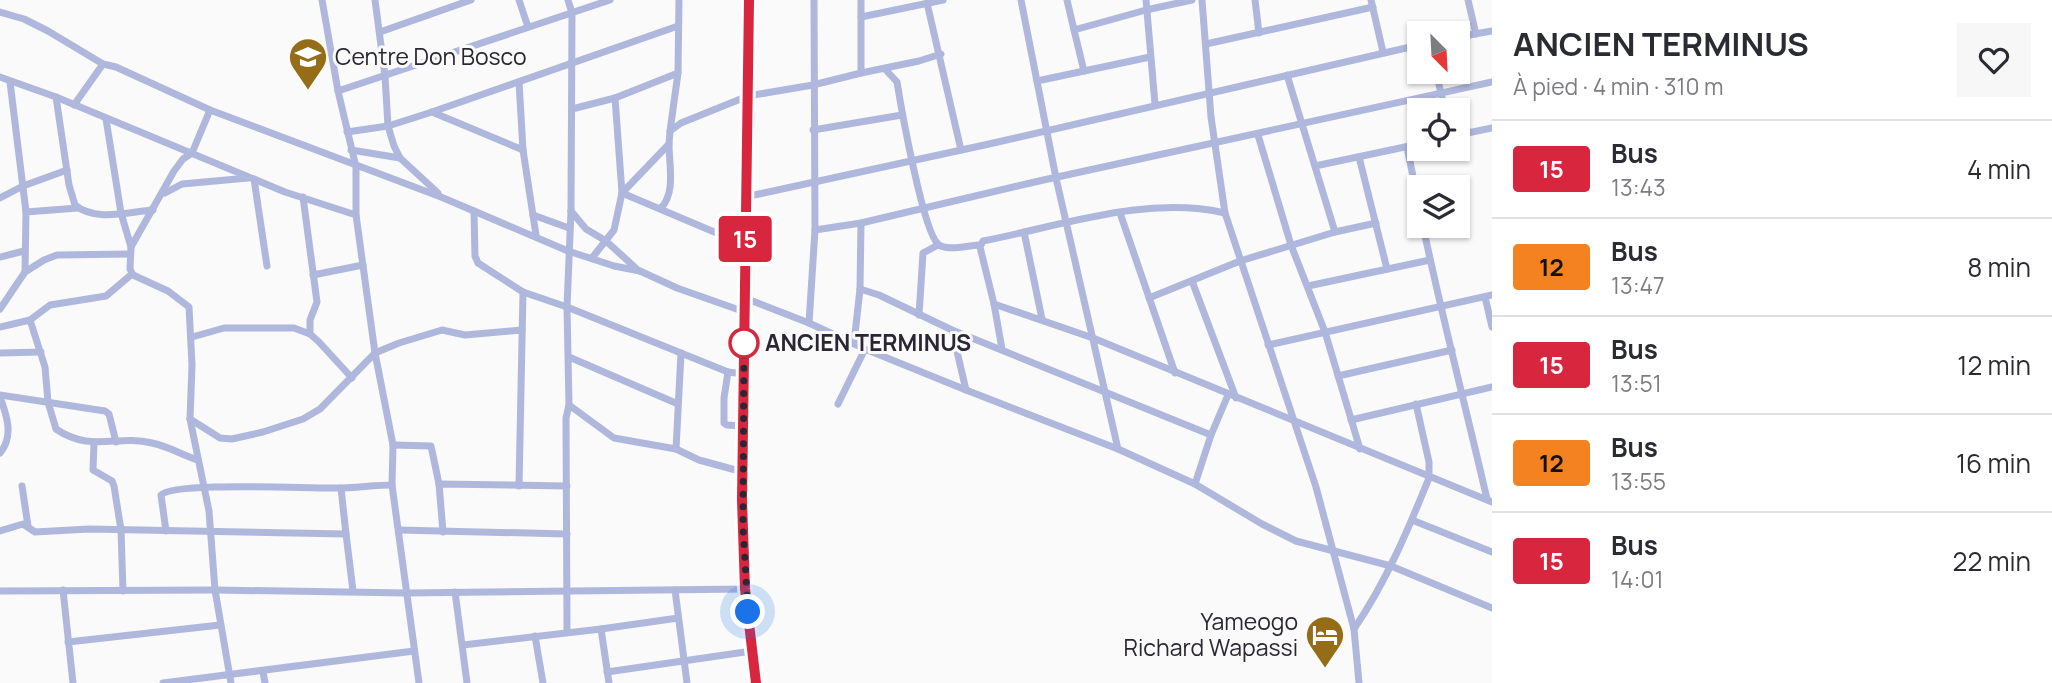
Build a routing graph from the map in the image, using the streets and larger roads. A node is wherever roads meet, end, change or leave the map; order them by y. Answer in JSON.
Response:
{"nodes":[{"id":1,"x":322,"y":0,"type":"edge"},
{"id":2,"x":375,"y":0,"type":"edge"},
{"id":3,"x":471,"y":0,"type":"edge"},
{"id":4,"x":519,"y":0,"type":"edge"},
{"id":5,"x":568,"y":0,"type":"edge"},
{"id":6,"x":610,"y":0,"type":"edge"},
{"id":7,"x":679,"y":0,"type":"edge"},
{"id":8,"x":749,"y":0,"type":"edge"},
{"id":9,"x":814,"y":0,"type":"edge"},
{"id":10,"x":861,"y":0,"type":"edge"},
{"id":11,"x":943,"y":0,"type":"edge"},
{"id":12,"x":1021,"y":0,"type":"edge"},
{"id":13,"x":1067,"y":0,"type":"edge"},
{"id":14,"x":1146,"y":0,"type":"edge"},
{"id":15,"x":1192,"y":0,"type":"edge"},
{"id":16,"x":1202,"y":0,"type":"edge"},
{"id":17,"x":1255,"y":0,"type":"edge"},
{"id":18,"x":1468,"y":0,"type":"edge"},
{"id":19,"x":927,"y":4,"type":"junction"},
{"id":20,"x":1372,"y":4,"type":"edge"},
{"id":21,"x":1146,"y":10,"type":"junction"},
{"id":22,"x":0,"y":12,"type":"edge"},
{"id":23,"x":572,"y":13,"type":"junction"},
{"id":24,"x":861,"y":18,"type":"junction"},
{"id":25,"x":678,"y":26,"type":"junction"},
{"id":26,"x":528,"y":27,"type":"junction"},
{"id":27,"x":1074,"y":30,"type":"junction"},
{"id":28,"x":1492,"y":31,"type":"edge"},
{"id":29,"x":380,"y":32,"type":"junction"},
{"id":30,"x":1259,"y":33,"type":"junction"},
{"id":31,"x":1476,"y":34,"type":"junction"},
{"id":32,"x":1470,"y":35,"type":"edge"},
{"id":33,"x":1206,"y":44,"type":"junction"},
{"id":34,"x":1407,"y":47,"type":"edge"},
{"id":35,"x":1383,"y":52,"type":"junction"},
{"id":36,"x":940,"y":54,"type":"junction"},
{"id":37,"x":1150,"y":57,"type":"junction"},
{"id":38,"x":103,"y":64,"type":"junction"},
{"id":39,"x":572,"y":64,"type":"junction"},
{"id":40,"x":884,"y":69,"type":"junction"},
{"id":41,"x":1084,"y":71,"type":"junction"},
{"id":42,"x":861,"y":72,"type":"junction"},
{"id":43,"x":678,"y":73,"type":"junction"},
{"id":44,"x":1287,"y":75,"type":"junction"},
{"id":45,"x":385,"y":76,"type":"junction"},
{"id":46,"x":0,"y":77,"type":"edge"},
{"id":47,"x":1037,"y":80,"type":"junction"},
{"id":48,"x":10,"y":82,"type":"junction"},
{"id":49,"x":519,"y":82,"type":"junction"},
{"id":50,"x":1492,"y":82,"type":"edge"},
{"id":51,"x":1438,"y":84,"type":"edge"},
{"id":52,"x":813,"y":85,"type":"junction"},
{"id":53,"x":338,"y":92,"type":"junction"},
{"id":54,"x":1210,"y":93,"type":"junction"},
{"id":55,"x":1440,"y":93,"type":"junction"},
{"id":56,"x":748,"y":96,"type":"junction"},
{"id":57,"x":56,"y":97,"type":"junction"},
{"id":58,"x":615,"y":98,"type":"junction"},
{"id":59,"x":1441,"y":98,"type":"edge"},
{"id":60,"x":1156,"y":104,"type":"junction"},
{"id":61,"x":74,"y":105,"type":"junction"},
{"id":62,"x":572,"y":109,"type":"junction"},
{"id":63,"x":210,"y":110,"type":"junction"},
{"id":64,"x":432,"y":112,"type":"junction"},
{"id":65,"x":902,"y":115,"type":"junction"},
{"id":66,"x":106,"y":118,"type":"junction"},
{"id":67,"x":1301,"y":125,"type":"junction"},
{"id":68,"x":388,"y":126,"type":"junction"},
{"id":69,"x":1492,"y":128,"type":"edge"},
{"id":70,"x":1047,"y":129,"type":"junction"},
{"id":71,"x":813,"y":130,"type":"junction"},
{"id":72,"x":670,"y":131,"type":"junction"},
{"id":73,"x":347,"y":132,"type":"junction"},
{"id":74,"x":1470,"y":133,"type":"edge"},
{"id":75,"x":1258,"y":135,"type":"junction"},
{"id":76,"x":1214,"y":143,"type":"junction"},
{"id":77,"x":669,"y":144,"type":"junction"},
{"id":78,"x":1407,"y":146,"type":"edge"},
{"id":79,"x":351,"y":150,"type":"junction"},
{"id":80,"x":523,"y":150,"type":"junction"},
{"id":81,"x":961,"y":150,"type":"junction"},
{"id":82,"x":192,"y":153,"type":"junction"},
{"id":83,"x":1359,"y":157,"type":"junction"},
{"id":84,"x":400,"y":158,"type":"junction"},
{"id":85,"x":913,"y":160,"type":"junction"},
{"id":86,"x":1315,"y":166,"type":"junction"},
{"id":87,"x":356,"y":167,"type":"junction"},
{"id":88,"x":67,"y":170,"type":"junction"},
{"id":89,"x":1056,"y":177,"type":"junction"},
{"id":90,"x":252,"y":178,"type":"junction"},
{"id":91,"x":814,"y":181,"type":"junction"},
{"id":92,"x":23,"y":186,"type":"junction"},
{"id":93,"x":622,"y":193,"type":"junction"},
{"id":94,"x":162,"y":196,"type":"junction"},
{"id":95,"x":303,"y":197,"type":"junction"},
{"id":96,"x":441,"y":197,"type":"junction"},
{"id":97,"x":745,"y":197,"type":"junction"},
{"id":98,"x":0,"y":198,"type":"edge"},
{"id":99,"x":78,"y":208,"type":"junction"},
{"id":100,"x":661,"y":208,"type":"junction"},
{"id":101,"x":923,"y":208,"type":"junction"},
{"id":102,"x":153,"y":210,"type":"junction"},
{"id":103,"x":474,"y":211,"type":"junction"},
{"id":104,"x":26,"y":212,"type":"junction"},
{"id":105,"x":571,"y":212,"type":"junction"},
{"id":106,"x":121,"y":213,"type":"junction"},
{"id":107,"x":1120,"y":213,"type":"junction"},
{"id":108,"x":1225,"y":213,"type":"junction"},
{"id":109,"x":356,"y":215,"type":"junction"},
{"id":110,"x":533,"y":215,"type":"junction"},
{"id":111,"x":1066,"y":222,"type":"junction"},
{"id":112,"x":862,"y":223,"type":"junction"},
{"id":113,"x":1376,"y":223,"type":"junction"},
{"id":114,"x":569,"y":228,"type":"junction"},
{"id":115,"x":815,"y":230,"type":"junction"},
{"id":116,"x":1024,"y":232,"type":"junction"},
{"id":117,"x":1335,"y":232,"type":"junction"},
{"id":118,"x":536,"y":235,"type":"junction"},
{"id":119,"x":1425,"y":238,"type":"edge"},
{"id":120,"x":607,"y":241,"type":"junction"},
{"id":121,"x":980,"y":244,"type":"junction"},
{"id":122,"x":745,"y":245,"type":"junction"},
{"id":123,"x":938,"y":245,"type":"junction"},
{"id":124,"x":1291,"y":245,"type":"junction"},
{"id":125,"x":24,"y":251,"type":"junction"},
{"id":126,"x":130,"y":251,"type":"junction"},
{"id":127,"x":568,"y":251,"type":"junction"},
{"id":128,"x":0,"y":257,"type":"edge"},
{"id":129,"x":592,"y":258,"type":"junction"},
{"id":130,"x":1430,"y":260,"type":"junction"},
{"id":131,"x":1240,"y":261,"type":"junction"},
{"id":132,"x":363,"y":265,"type":"junction"},
{"id":133,"x":267,"y":266,"type":"dead end"},
{"id":134,"x":1387,"y":269,"type":"junction"},
{"id":135,"x":640,"y":271,"type":"junction"},
{"id":136,"x":25,"y":272,"type":"junction"},
{"id":137,"x":132,"y":274,"type":"junction"},
{"id":138,"x":313,"y":275,"type":"junction"},
{"id":139,"x":1192,"y":281,"type":"junction"},
{"id":140,"x":1308,"y":286,"type":"junction"},
{"id":141,"x":860,"y":289,"type":"junction"},
{"id":142,"x":523,"y":292,"type":"junction"},
{"id":143,"x":1488,"y":296,"type":"edge"},
{"id":144,"x":745,"y":298,"type":"junction"},
{"id":145,"x":1149,"y":298,"type":"junction"},
{"id":146,"x":994,"y":303,"type":"junction"},
{"id":147,"x":567,"y":307,"type":"junction"},
{"id":148,"x":1440,"y":307,"type":"junction"},
{"id":149,"x":0,"y":309,"type":"edge"},
{"id":150,"x":746,"y":312,"type":"junction"},
{"id":151,"x":919,"y":315,"type":"junction"},
{"id":152,"x":1042,"y":319,"type":"junction"},
{"id":153,"x":30,"y":320,"type":"junction"},
{"id":154,"x":809,"y":323,"type":"junction"},
{"id":155,"x":1,"y":325,"type":"edge"},
{"id":156,"x":1492,"y":327,"type":"edge"},
{"id":157,"x":522,"y":330,"type":"junction"},
{"id":158,"x":952,"y":330,"type":"junction"},
{"id":159,"x":1325,"y":332,"type":"junction"},
{"id":160,"x":310,"y":334,"type":"junction"},
{"id":161,"x":192,"y":337,"type":"junction"},
{"id":162,"x":1093,"y":338,"type":"junction"},
{"id":163,"x":855,"y":343,"type":"junction"},
{"id":164,"x":1268,"y":345,"type":"junction"},
{"id":165,"x":865,"y":349,"type":"junction"},
{"id":166,"x":1002,"y":349,"type":"junction"},
{"id":167,"x":1452,"y":351,"type":"junction"},
{"id":168,"x":41,"y":352,"type":"junction"},
{"id":169,"x":0,"y":353,"type":"edge"},
{"id":170,"x":681,"y":353,"type":"junction"},
{"id":171,"x":375,"y":354,"type":"junction"},
{"id":172,"x":569,"y":357,"type":"junction"},
{"id":173,"x":728,"y":372,"type":"junction"},
{"id":174,"x":1175,"y":373,"type":"junction"},
{"id":175,"x":744,"y":374,"type":"junction"},
{"id":176,"x":1338,"y":376,"type":"junction"},
{"id":177,"x":352,"y":378,"type":"junction"},
{"id":178,"x":1492,"y":387,"type":"edge"},
{"id":179,"x":965,"y":390,"type":"junction"},
{"id":180,"x":1106,"y":392,"type":"junction"},
{"id":181,"x":1463,"y":394,"type":"junction"},
{"id":182,"x":0,"y":396,"type":"edge"},
{"id":183,"x":1232,"y":396,"type":"junction"},
{"id":184,"x":48,"y":402,"type":"junction"},
{"id":185,"x":678,"y":404,"type":"junction"},
{"id":186,"x":838,"y":404,"type":"dead end"},
{"id":187,"x":1416,"y":404,"type":"junction"},
{"id":188,"x":569,"y":405,"type":"junction"},
{"id":189,"x":190,"y":419,"type":"junction"},
{"id":190,"x":1351,"y":420,"type":"junction"},
{"id":191,"x":1296,"y":422,"type":"junction"},
{"id":192,"x":743,"y":426,"type":"junction"},
{"id":193,"x":1211,"y":435,"type":"junction"},
{"id":194,"x":116,"y":442,"type":"junction"},
{"id":195,"x":94,"y":443,"type":"junction"},
{"id":196,"x":393,"y":445,"type":"junction"},
{"id":197,"x":676,"y":449,"type":"junction"},
{"id":198,"x":1118,"y":449,"type":"junction"},
{"id":199,"x":1360,"y":449,"type":"junction"},
{"id":200,"x":0,"y":453,"type":"edge"},
{"id":201,"x":198,"y":460,"type":"junction"},
{"id":202,"x":743,"y":472,"type":"junction"},
{"id":203,"x":1429,"y":478,"type":"junction"},
{"id":204,"x":439,"y":484,"type":"junction"},
{"id":205,"x":1195,"y":484,"type":"junction"},
{"id":206,"x":392,"y":485,"type":"junction"},
{"id":207,"x":22,"y":486,"type":"dead end"},
{"id":208,"x":519,"y":486,"type":"junction"},
{"id":209,"x":567,"y":486,"type":"junction"},
{"id":210,"x":205,"y":487,"type":"junction"},
{"id":211,"x":341,"y":488,"type":"junction"},
{"id":212,"x":1489,"y":501,"type":"edge"},
{"id":213,"x":1412,"y":520,"type":"junction"},
{"id":214,"x":28,"y":526,"type":"junction"},
{"id":215,"x":121,"y":530,"type":"junction"},
{"id":216,"x":399,"y":530,"type":"junction"},
{"id":217,"x":0,"y":531,"type":"edge"},
{"id":218,"x":166,"y":531,"type":"junction"},
{"id":219,"x":443,"y":532,"type":"junction"},
{"id":220,"x":213,"y":533,"type":"junction"},
{"id":221,"x":346,"y":534,"type":"junction"},
{"id":222,"x":567,"y":534,"type":"junction"},
{"id":223,"x":1332,"y":551,"type":"junction"},
{"id":224,"x":1492,"y":552,"type":"edge"},
{"id":225,"x":1391,"y":566,"type":"junction"},
{"id":226,"x":745,"y":589,"type":"junction"},
{"id":227,"x":63,"y":590,"type":"junction"},
{"id":228,"x":122,"y":590,"type":"junction"},
{"id":229,"x":215,"y":590,"type":"junction"},
{"id":230,"x":675,"y":590,"type":"junction"},
{"id":231,"x":0,"y":591,"type":"edge"},
{"id":232,"x":353,"y":591,"type":"junction"},
{"id":233,"x":566,"y":591,"type":"junction"},
{"id":234,"x":455,"y":592,"type":"junction"},
{"id":235,"x":407,"y":593,"type":"junction"},
{"id":236,"x":1492,"y":608,"type":"edge"},
{"id":237,"x":678,"y":618,"type":"junction"},
{"id":238,"x":220,"y":625,"type":"junction"},
{"id":239,"x":601,"y":629,"type":"junction"},
{"id":240,"x":1354,"y":629,"type":"junction"},
{"id":241,"x":567,"y":631,"type":"junction"},
{"id":242,"x":535,"y":636,"type":"junction"},
{"id":243,"x":68,"y":642,"type":"junction"},
{"id":244,"x":463,"y":645,"type":"junction"},
{"id":245,"x":414,"y":651,"type":"junction"},
{"id":246,"x":752,"y":651,"type":"junction"},
{"id":247,"x":683,"y":661,"type":"junction"},
{"id":248,"x":263,"y":671,"type":"junction"},
{"id":249,"x":607,"y":672,"type":"junction"},
{"id":250,"x":231,"y":679,"type":"edge"},
{"id":251,"x":196,"y":681,"type":"edge"},
{"id":252,"x":1361,"y":682,"type":"edge"},
{"id":253,"x":73,"y":683,"type":"edge"},
{"id":254,"x":163,"y":683,"type":"edge"},
{"id":255,"x":265,"y":683,"type":"edge"},
{"id":256,"x":419,"y":683,"type":"edge"},
{"id":257,"x":467,"y":683,"type":"edge"},
{"id":258,"x":536,"y":683,"type":"edge"},
{"id":259,"x":543,"y":683,"type":"edge"},
{"id":260,"x":609,"y":683,"type":"edge"},
{"id":261,"x":687,"y":683,"type":"edge"},
{"id":262,"x":756,"y":683,"type":"edge"}],
"edges":[{"from":1,"to":53,"type":"street"},
{"from":2,"to":29,"type":"street"},
{"from":3,"to":29,"type":"street"},
{"from":4,"to":26,"type":"street"},
{"from":5,"to":23,"type":"street"},
{"from":6,"to":23,"type":"street"},
{"from":7,"to":25,"type":"street"},
{"from":8,"to":56,"type":"street"},
{"from":9,"to":52,"type":"street"},
{"from":10,"to":24,"type":"street"},
{"from":11,"to":19,"type":"street"},
{"from":12,"to":47,"type":"street"},
{"from":13,"to":27,"type":"street"},
{"from":14,"to":21,"type":"street"},
{"from":15,"to":21,"type":"street"},
{"from":16,"to":33,"type":"street"},
{"from":17,"to":30,"type":"street"},
{"from":18,"to":31,"type":"street"},
{"from":19,"to":24,"type":"street"},
{"from":19,"to":36,"type":"street"},
{"from":20,"to":30,"type":"street"},
{"from":20,"to":35,"type":"street"},
{"from":21,"to":27,"type":"street"},
{"from":21,"to":37,"type":"street"},
{"from":22,"to":38,"type":"street"},
{"from":23,"to":26,"type":"street"},
{"from":23,"to":39,"type":"street"},
{"from":24,"to":42,"type":"street"},
{"from":25,"to":39,"type":"street"},
{"from":25,"to":43,"type":"street"},
{"from":26,"to":45,"type":"street"},
{"from":27,"to":41,"type":"street"},
{"from":28,"to":31,"type":"street"},
{"from":29,"to":45,"type":"street"},
{"from":30,"to":33,"type":"street"},
{"from":31,"to":32,"type":"street"},
{"from":33,"to":54,"type":"street"},
{"from":34,"to":35,"type":"street"},
{"from":35,"to":44,"type":"street"},
{"from":36,"to":40,"type":"street"},
{"from":36,"to":81,"type":"street"},
{"from":37,"to":41,"type":"street"},
{"from":37,"to":60,"type":"street"},
{"from":38,"to":61,"type":"street"},
{"from":38,"to":63,"type":"street"},
{"from":39,"to":49,"type":"street"},
{"from":39,"to":62,"type":"street"},
{"from":40,"to":42,"type":"street"},
{"from":40,"to":65,"type":"street"},
{"from":41,"to":47,"type":"street"},
{"from":42,"to":52,"type":"street"},
{"from":43,"to":58,"type":"street"},
{"from":43,"to":72,"type":"street"},
{"from":44,"to":54,"type":"street"},
{"from":44,"to":67,"type":"street"},
{"from":45,"to":53,"type":"street"},
{"from":45,"to":68,"type":"street"},
{"from":46,"to":48,"type":"street"},
{"from":47,"to":70,"type":"street"},
{"from":48,"to":57,"type":"street"},
{"from":48,"to":92,"type":"street"},
{"from":49,"to":64,"type":"street"},
{"from":49,"to":80,"type":"street"},
{"from":50,"to":55,"type":"street"},
{"from":51,"to":55,"type":"street"},
{"from":52,"to":56,"type":"street"},
{"from":52,"to":71,"type":"street"},
{"from":53,"to":73,"type":"street"},
{"from":54,"to":60,"type":"street"},
{"from":54,"to":76,"type":"street"},
{"from":55,"to":59,"type":"street"},
{"from":55,"to":67,"type":"street"},
{"from":56,"to":72,"type":"street"},
{"from":56,"to":97,"type":"street"},
{"from":57,"to":61,"type":"street"},
{"from":57,"to":88,"type":"street"},
{"from":58,"to":62,"type":"street"},
{"from":58,"to":93,"type":"street"},
{"from":60,"to":70,"type":"street"},
{"from":61,"to":66,"type":"street"},
{"from":62,"to":105,"type":"street"},
{"from":63,"to":82,"type":"street"},
{"from":63,"to":87,"type":"street"},
{"from":64,"to":68,"type":"street"},
{"from":64,"to":80,"type":"street"},
{"from":65,"to":71,"type":"street"},
{"from":65,"to":85,"type":"street"},
{"from":66,"to":82,"type":"street"},
{"from":66,"to":106,"type":"street"},
{"from":67,"to":75,"type":"street"},
{"from":67,"to":86,"type":"street"},
{"from":68,"to":73,"type":"street"},
{"from":68,"to":84,"type":"street"},
{"from":69,"to":74,"type":"street"},
{"from":70,"to":81,"type":"street"},
{"from":70,"to":89,"type":"street"},
{"from":71,"to":91,"type":"street"},
{"from":72,"to":77,"type":"street"},
{"from":73,"to":79,"type":"street"},
{"from":75,"to":76,"type":"street"},
{"from":75,"to":124,"type":"street"},
{"from":76,"to":89,"type":"street"},
{"from":76,"to":108,"type":"street"},
{"from":77,"to":93,"type":"street"},
{"from":77,"to":100,"type":"street"},
{"from":78,"to":83,"type":"street"},
{"from":79,"to":84,"type":"street"},
{"from":79,"to":87,"type":"street"},
{"from":80,"to":110,"type":"street"},
{"from":81,"to":85,"type":"street"},
{"from":82,"to":90,"type":"street"},
{"from":82,"to":94,"type":"street"},
{"from":83,"to":86,"type":"street"},
{"from":83,"to":113,"type":"street"},
{"from":84,"to":96,"type":"street"},
{"from":85,"to":91,"type":"street"},
{"from":85,"to":101,"type":"street"},
{"from":86,"to":117,"type":"street"},
{"from":87,"to":96,"type":"street"},
{"from":87,"to":109,"type":"street"},
{"from":88,"to":92,"type":"street"},
{"from":88,"to":99,"type":"street"},
{"from":89,"to":101,"type":"street"},
{"from":89,"to":111,"type":"street"},
{"from":90,"to":94,"type":"street"},
{"from":90,"to":95,"type":"street"},
{"from":90,"to":133,"type":"street"},
{"from":91,"to":97,"type":"street"},
{"from":91,"to":115,"type":"street"},
{"from":92,"to":98,"type":"street"},
{"from":92,"to":104,"type":"street"},
{"from":93,"to":100,"type":"street"},
{"from":93,"to":120,"type":"street"},
{"from":94,"to":102,"type":"street"},
{"from":95,"to":109,"type":"street"},
{"from":95,"to":138,"type":"street"},
{"from":96,"to":103,"type":"street"},
{"from":97,"to":122,"type":"street"},
{"from":99,"to":104,"type":"street"},
{"from":99,"to":106,"type":"street"},
{"from":100,"to":122,"type":"street"},
{"from":101,"to":112,"type":"street"},
{"from":101,"to":123,"type":"street"},
{"from":102,"to":106,"type":"street"},
{"from":102,"to":126,"type":"street"},
{"from":103,"to":118,"type":"street"},
{"from":103,"to":142,"type":"street"},
{"from":104,"to":125,"type":"street"},
{"from":105,"to":114,"type":"street"},
{"from":105,"to":120,"type":"street"},
{"from":106,"to":126,"type":"street"},
{"from":107,"to":108,"type":"street"},
{"from":107,"to":111,"type":"street"},
{"from":107,"to":145,"type":"street"},
{"from":108,"to":131,"type":"street"},
{"from":109,"to":132,"type":"street"},
{"from":110,"to":114,"type":"street"},
{"from":110,"to":118,"type":"street"},
{"from":111,"to":116,"type":"street"},
{"from":111,"to":162,"type":"street"},
{"from":112,"to":115,"type":"street"},
{"from":112,"to":141,"type":"street"},
{"from":113,"to":117,"type":"street"},
{"from":113,"to":134,"type":"street"},
{"from":114,"to":127,"type":"street"},
{"from":115,"to":154,"type":"street"},
{"from":116,"to":121,"type":"street"},
{"from":116,"to":152,"type":"street"},
{"from":117,"to":124,"type":"street"},
{"from":118,"to":127,"type":"street"},
{"from":119,"to":130,"type":"street"},
{"from":120,"to":129,"type":"street"},
{"from":120,"to":135,"type":"street"},
{"from":121,"to":123,"type":"street"},
{"from":121,"to":146,"type":"street"},
{"from":122,"to":144,"type":"street"},
{"from":123,"to":151,"type":"street"},
{"from":124,"to":131,"type":"street"},
{"from":124,"to":140,"type":"street"},
{"from":125,"to":128,"type":"street"},
{"from":125,"to":136,"type":"street"},
{"from":126,"to":136,"type":"street"},
{"from":126,"to":137,"type":"street"},
{"from":127,"to":129,"type":"street"},
{"from":127,"to":147,"type":"street"},
{"from":129,"to":135,"type":"street"},
{"from":130,"to":134,"type":"street"},
{"from":130,"to":148,"type":"street"},
{"from":131,"to":139,"type":"street"},
{"from":131,"to":164,"type":"street"},
{"from":132,"to":138,"type":"street"},
{"from":132,"to":171,"type":"street"},
{"from":134,"to":140,"type":"street"},
{"from":135,"to":150,"type":"street"},
{"from":136,"to":149,"type":"street"},
{"from":137,"to":153,"type":"street"},
{"from":137,"to":161,"type":"street"},
{"from":138,"to":160,"type":"street"},
{"from":139,"to":145,"type":"street"},
{"from":139,"to":183,"type":"street"},
{"from":140,"to":159,"type":"street"},
{"from":141,"to":151,"type":"street"},
{"from":141,"to":163,"type":"street"},
{"from":142,"to":147,"type":"street"},
{"from":142,"to":157,"type":"street"},
{"from":143,"to":148,"type":"street"},
{"from":143,"to":156,"type":"street"},
{"from":144,"to":150,"type":"street"},
{"from":144,"to":154,"type":"street"},
{"from":145,"to":174,"type":"street"},
{"from":146,"to":152,"type":"street"},
{"from":146,"to":166,"type":"street"},
{"from":147,"to":170,"type":"street"},
{"from":147,"to":172,"type":"street"},
{"from":148,"to":159,"type":"street"},
{"from":148,"to":167,"type":"street"},
{"from":150,"to":175,"type":"street"},
{"from":151,"to":158,"type":"street"},
{"from":152,"to":162,"type":"street"},
{"from":153,"to":155,"type":"street"},
{"from":153,"to":168,"type":"street"},
{"from":154,"to":163,"type":"street"},
{"from":157,"to":171,"type":"street"},
{"from":157,"to":208,"type":"street"},
{"from":158,"to":166,"type":"street"},
{"from":158,"to":179,"type":"street"},
{"from":159,"to":164,"type":"street"},
{"from":159,"to":176,"type":"street"},
{"from":160,"to":161,"type":"street"},
{"from":160,"to":177,"type":"street"},
{"from":161,"to":189,"type":"street"},
{"from":162,"to":174,"type":"street"},
{"from":162,"to":180,"type":"street"},
{"from":163,"to":165,"type":"street"},
{"from":164,"to":191,"type":"street"},
{"from":165,"to":179,"type":"street"},
{"from":165,"to":186,"type":"street"},
{"from":166,"to":180,"type":"street"},
{"from":167,"to":176,"type":"street"},
{"from":167,"to":181,"type":"street"},
{"from":168,"to":169,"type":"street"},
{"from":168,"to":184,"type":"street"},
{"from":170,"to":173,"type":"street"},
{"from":170,"to":185,"type":"street"},
{"from":171,"to":177,"type":"street"},
{"from":171,"to":196,"type":"street"},
{"from":172,"to":185,"type":"street"},
{"from":172,"to":188,"type":"street"},
{"from":173,"to":175,"type":"street"},
{"from":173,"to":192,"type":"street"},
{"from":174,"to":183,"type":"street"},
{"from":175,"to":192,"type":"street"},
{"from":176,"to":190,"type":"street"},
{"from":177,"to":189,"type":"street"},
{"from":178,"to":181,"type":"street"},
{"from":179,"to":198,"type":"street"},
{"from":180,"to":193,"type":"street"},
{"from":180,"to":198,"type":"street"},
{"from":181,"to":187,"type":"street"},
{"from":181,"to":212,"type":"street"},
{"from":182,"to":184,"type":"street"},
{"from":182,"to":200,"type":"street"},
{"from":183,"to":191,"type":"street"},
{"from":183,"to":193,"type":"street"},
{"from":184,"to":194,"type":"street"},
{"from":184,"to":195,"type":"street"},
{"from":185,"to":197,"type":"street"},
{"from":187,"to":190,"type":"street"},
{"from":187,"to":203,"type":"street"},
{"from":188,"to":197,"type":"street"},
{"from":188,"to":209,"type":"street"},
{"from":189,"to":201,"type":"street"},
{"from":190,"to":199,"type":"street"},
{"from":191,"to":199,"type":"street"},
{"from":191,"to":223,"type":"street"},
{"from":192,"to":202,"type":"street"},
{"from":193,"to":205,"type":"street"},
{"from":194,"to":195,"type":"street"},
{"from":194,"to":201,"type":"street"},
{"from":195,"to":215,"type":"street"},
{"from":196,"to":204,"type":"street"},
{"from":196,"to":206,"type":"street"},
{"from":197,"to":202,"type":"street"},
{"from":198,"to":205,"type":"street"},
{"from":199,"to":203,"type":"street"},
{"from":201,"to":210,"type":"street"},
{"from":202,"to":226,"type":"street"},
{"from":203,"to":212,"type":"street"},
{"from":203,"to":213,"type":"street"},
{"from":204,"to":208,"type":"street"},
{"from":204,"to":219,"type":"street"},
{"from":205,"to":223,"type":"street"},
{"from":206,"to":211,"type":"street"},
{"from":206,"to":216,"type":"street"},
{"from":207,"to":214,"type":"street"},
{"from":208,"to":209,"type":"street"},
{"from":209,"to":222,"type":"street"},
{"from":210,"to":211,"type":"street"},
{"from":210,"to":218,"type":"street"},
{"from":210,"to":220,"type":"street"},
{"from":211,"to":221,"type":"street"},
{"from":213,"to":224,"type":"street"},
{"from":213,"to":225,"type":"street"},
{"from":214,"to":215,"type":"street"},
{"from":214,"to":217,"type":"street"},
{"from":215,"to":218,"type":"street"},
{"from":215,"to":228,"type":"street"},
{"from":216,"to":219,"type":"street"},
{"from":216,"to":235,"type":"street"},
{"from":218,"to":220,"type":"street"},
{"from":219,"to":222,"type":"street"},
{"from":220,"to":221,"type":"street"},
{"from":220,"to":229,"type":"street"},
{"from":221,"to":232,"type":"street"},
{"from":222,"to":233,"type":"street"},
{"from":223,"to":225,"type":"street"},
{"from":223,"to":240,"type":"street"},
{"from":225,"to":236,"type":"street"},
{"from":225,"to":240,"type":"street"},
{"from":226,"to":230,"type":"street"},
{"from":226,"to":246,"type":"street"},
{"from":227,"to":228,"type":"street"},
{"from":227,"to":231,"type":"street"},
{"from":227,"to":243,"type":"street"},
{"from":228,"to":229,"type":"street"},
{"from":229,"to":232,"type":"street"},
{"from":229,"to":238,"type":"street"},
{"from":230,"to":233,"type":"street"},
{"from":230,"to":237,"type":"street"},
{"from":232,"to":235,"type":"street"},
{"from":233,"to":234,"type":"street"},
{"from":233,"to":241,"type":"street"},
{"from":234,"to":235,"type":"street"},
{"from":234,"to":244,"type":"street"},
{"from":235,"to":245,"type":"street"},
{"from":237,"to":239,"type":"street"},
{"from":237,"to":247,"type":"street"},
{"from":238,"to":243,"type":"street"},
{"from":238,"to":250,"type":"street"},
{"from":239,"to":241,"type":"street"},
{"from":239,"to":249,"type":"street"},
{"from":240,"to":252,"type":"street"},
{"from":241,"to":242,"type":"street"},
{"from":242,"to":244,"type":"street"},
{"from":242,"to":259,"type":"street"},
{"from":243,"to":253,"type":"street"},
{"from":244,"to":257,"type":"street"},
{"from":245,"to":248,"type":"street"},
{"from":245,"to":256,"type":"street"},
{"from":246,"to":247,"type":"street"},
{"from":246,"to":262,"type":"street"},
{"from":247,"to":249,"type":"street"},
{"from":247,"to":261,"type":"street"},
{"from":248,"to":250,"type":"street"},
{"from":248,"to":255,"type":"street"},
{"from":249,"to":260,"type":"street"},
{"from":250,"to":251,"type":"street"},
{"from":251,"to":254,"type":"street"},
{"from":258,"to":259,"type":"street"}]}
